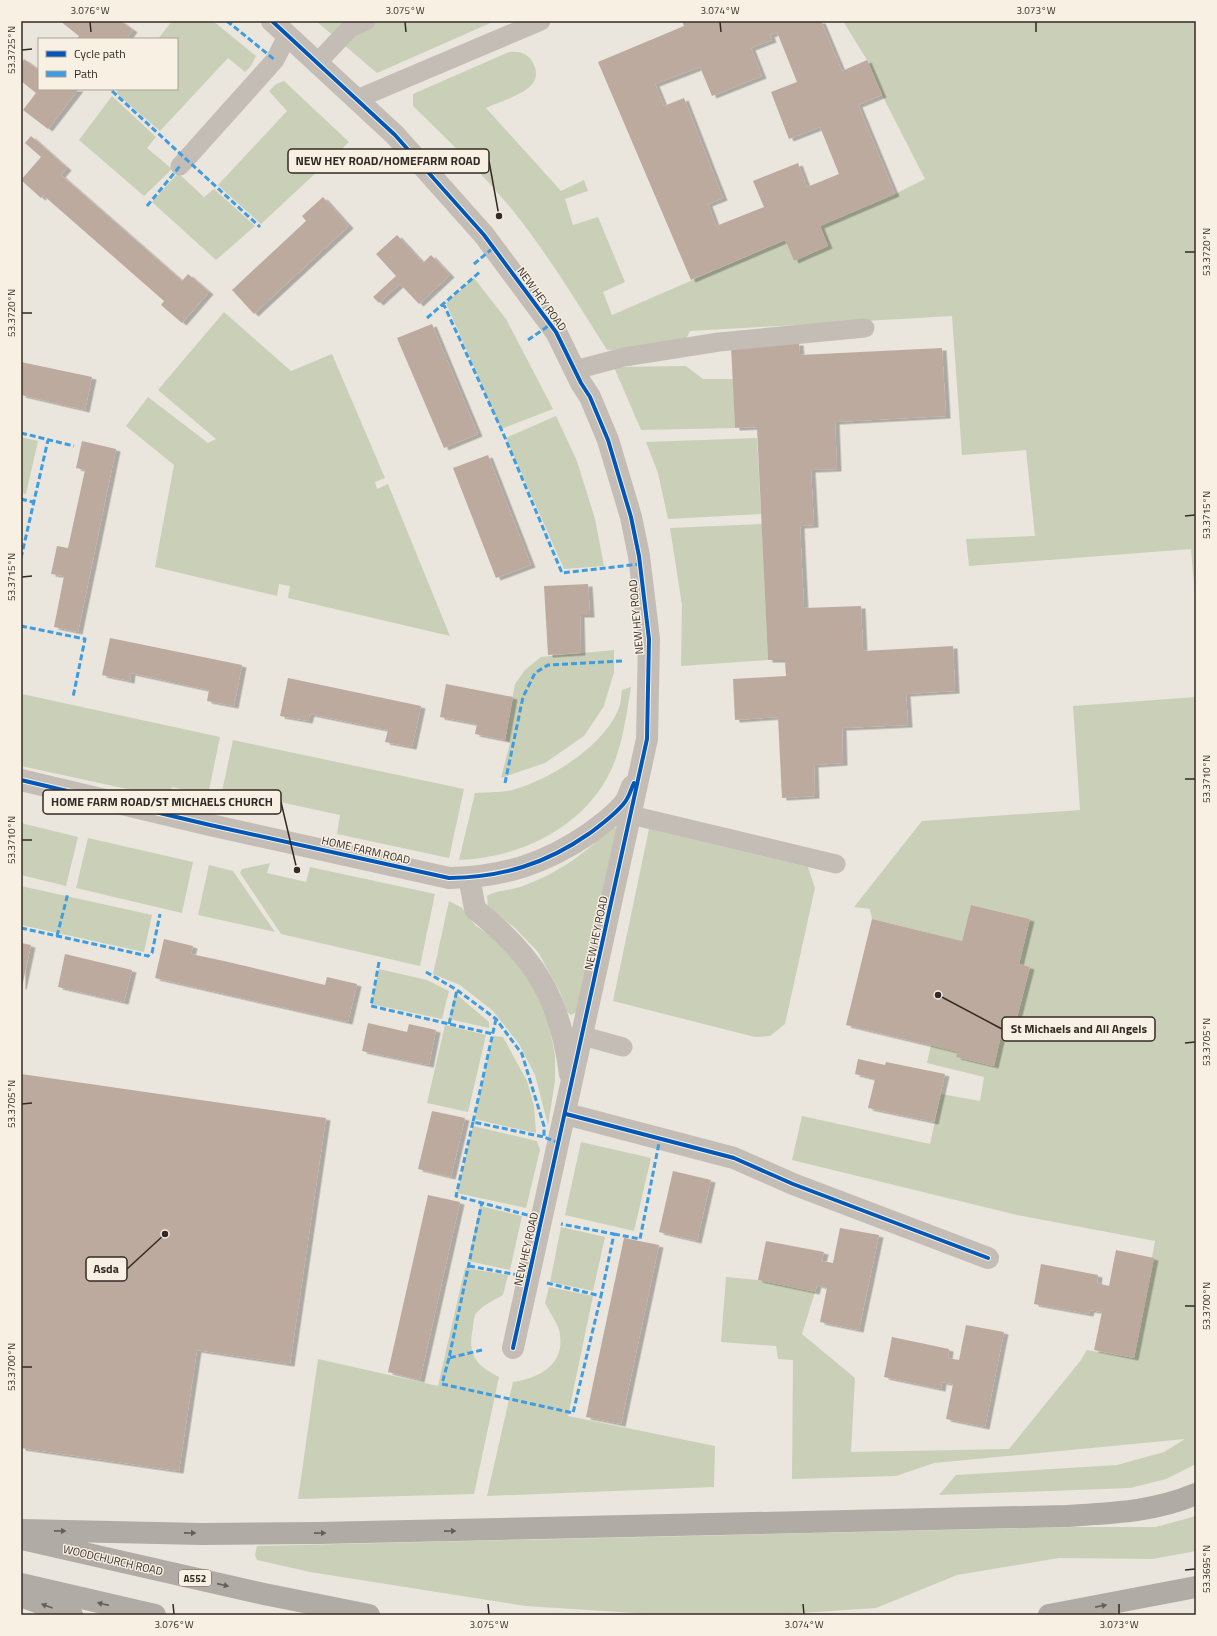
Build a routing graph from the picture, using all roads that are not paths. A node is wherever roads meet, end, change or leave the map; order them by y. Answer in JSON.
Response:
{"nodes":[{"id":1,"x":366,"y":21,"type":"edge"},
{"id":2,"x":541,"y":21,"type":"edge"},
{"id":3,"x":280,"y":28,"type":"edge"},
{"id":4,"x":318,"y":62,"type":"junction"},
{"id":5,"x":357,"y":99,"type":"junction"},
{"id":6,"x":180,"y":166,"type":"dead end"},
{"id":7,"x":865,"y":328,"type":"dead end"},
{"id":8,"x":575,"y":370,"type":"junction"},
{"id":9,"x":648,"y":739,"type":"junction"},
{"id":10,"x":21,"y":780,"type":"edge"},
{"id":11,"x":631,"y":815,"type":"junction"},
{"id":12,"x":836,"y":864,"type":"dead end"},
{"id":13,"x":469,"y":877,"type":"junction"},
{"id":14,"x":583,"y":1036,"type":"junction"},
{"id":15,"x":623,"y":1047,"type":"dead end"},
{"id":16,"x":572,"y":1087,"type":"junction"},
{"id":17,"x":566,"y":1114,"type":"junction"},
{"id":18,"x":988,"y":1258,"type":"dead end"},
{"id":19,"x":513,"y":1348,"type":"dead end"},
{"id":20,"x":1196,"y":1494,"type":"edge"},
{"id":21,"x":21,"y":1530,"type":"edge"},
{"id":22,"x":21,"y":1539,"type":"edge"},
{"id":23,"x":21,"y":1584,"type":"edge"},
{"id":24,"x":1196,"y":1587,"type":"edge"},
{"id":25,"x":21,"y":1596,"type":"edge"},
{"id":26,"x":72,"y":1615,"type":"edge"},
{"id":27,"x":155,"y":1615,"type":"edge"},
{"id":28,"x":369,"y":1615,"type":"edge"},
{"id":29,"x":1049,"y":1615,"type":"edge"}],
"edges":[{"from":1,"to":4,"type":"lane"},
{"from":2,"to":5,"type":"lane"},
{"from":3,"to":4,"type":"street","name":"NEW HEY ROAD"},
{"from":3,"to":6,"type":"lane"},
{"from":4,"to":5,"type":"street","name":"NEW HEY ROAD"},
{"from":5,"to":8,"type":"street","name":"NEW HEY ROAD"},
{"from":7,"to":8,"type":"lane"},
{"from":8,"to":9,"type":"street","name":"NEW HEY ROAD"},
{"from":9,"to":11,"type":"street","name":"NEW HEY ROAD"},
{"from":9,"to":13,"type":"street","name":"HOME FARM ROAD"},
{"from":10,"to":13,"type":"street","name":"HOME FARM ROAD"},
{"from":11,"to":12,"type":"lane"},
{"from":11,"to":14,"type":"street","name":"NEW HEY ROAD"},
{"from":13,"to":16,"type":"street"},
{"from":14,"to":15,"type":"lane"},
{"from":14,"to":16,"type":"street","name":"NEW HEY ROAD"},
{"from":16,"to":17,"type":"street","name":"NEW HEY ROAD"},
{"from":17,"to":18,"type":"street"},
{"from":17,"to":19,"type":"street","name":"NEW HEY ROAD"},
{"from":21,"to":20,"type":"main road","one_way":true},
{"from":22,"to":28,"type":"main road","name":"WOODCHURCH ROAD","number":"A552","one_way":true},
{"from":27,"to":23,"type":"main road","one_way":true},
{"from":29,"to":24,"type":"main road","one_way":true},
{"from":26,"to":25,"type":"main road","one_way":true}]}
